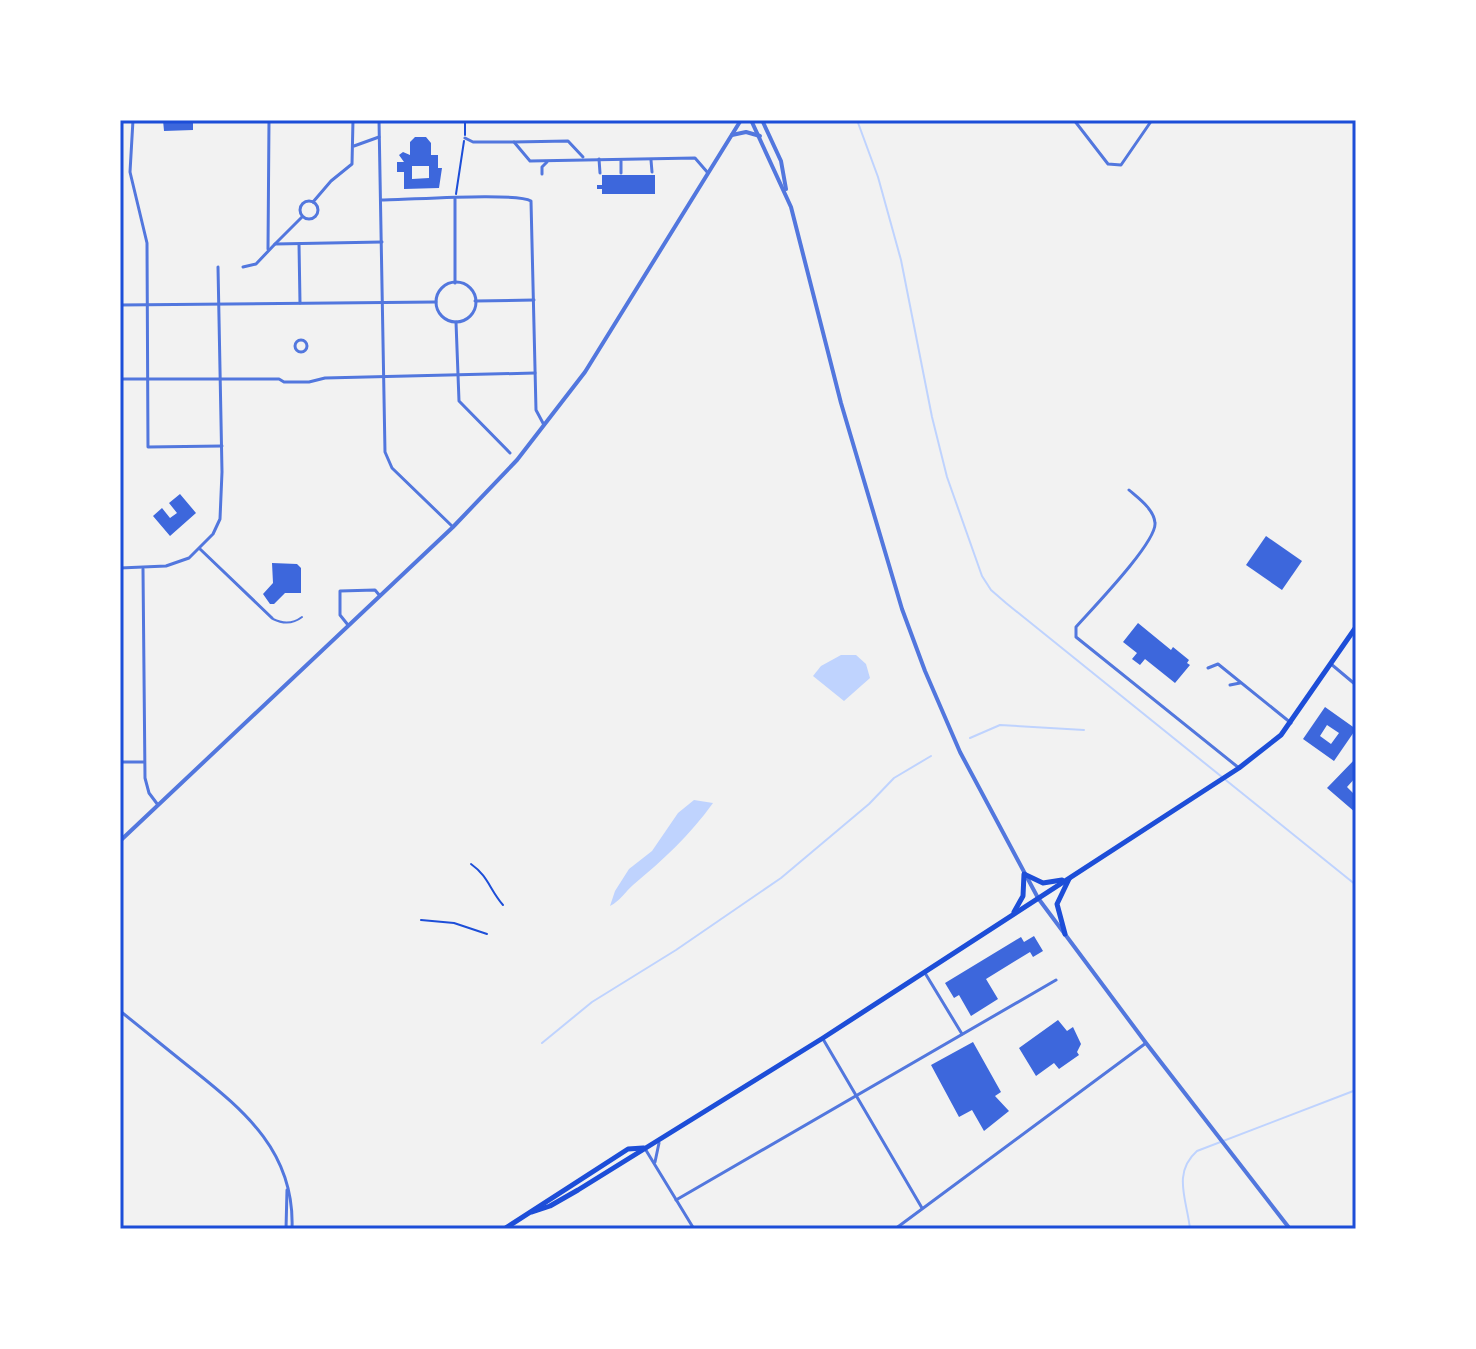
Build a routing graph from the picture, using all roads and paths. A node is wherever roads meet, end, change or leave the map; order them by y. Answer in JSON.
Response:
{"nodes":[{"id":1,"x":133,"y":120,"type":"edge"},
{"id":2,"x":269,"y":120,"type":"edge"},
{"id":3,"x":353,"y":120,"type":"edge"},
{"id":4,"x":379,"y":120,"type":"edge"},
{"id":5,"x":465,"y":120,"type":"edge"},
{"id":6,"x":738,"y":120,"type":"edge"},
{"id":7,"x":751,"y":120,"type":"edge"},
{"id":8,"x":762,"y":120,"type":"edge"},
{"id":9,"x":1074,"y":120,"type":"edge"},
{"id":10,"x":1152,"y":120,"type":"edge"},
{"id":11,"x":732,"y":135,"type":"junction"},
{"id":12,"x":760,"y":136,"type":"junction"},
{"id":13,"x":379,"y":137,"type":"junction"},
{"id":14,"x":465,"y":138,"type":"junction"},
{"id":15,"x":514,"y":142,"type":"junction"},
{"id":16,"x":354,"y":146,"type":"junction"},
{"id":17,"x":651,"y":158,"type":"junction"},
{"id":18,"x":585,"y":159,"type":"junction"},
{"id":19,"x":599,"y":159,"type":"junction"},
{"id":20,"x":621,"y":159,"type":"junction"},
{"id":21,"x":550,"y":160,"type":"junction"},
{"id":22,"x":652,"y":172,"type":"dead end"},
{"id":23,"x":600,"y":173,"type":"dead end"},
{"id":24,"x":621,"y":173,"type":"dead end"},
{"id":25,"x":708,"y":173,"type":"junction"},
{"id":26,"x":542,"y":174,"type":"dead end"},
{"id":27,"x":786,"y":192,"type":"junction"},
{"id":28,"x":455,"y":199,"type":"junction"},
{"id":29,"x":382,"y":200,"type":"junction"},
{"id":30,"x":313,"y":202,"type":"junction"},
{"id":31,"x":302,"y":217,"type":"junction"},
{"id":32,"x":382,"y":242,"type":"junction"},
{"id":33,"x":275,"y":244,"type":"junction"},
{"id":34,"x":299,"y":244,"type":"junction"},
{"id":35,"x":268,"y":249,"type":"junction"},
{"id":36,"x":218,"y":267,"type":"dead end"},
{"id":37,"x":243,"y":267,"type":"dead end"},
{"id":38,"x":455,"y":283,"type":"junction"},
{"id":39,"x":534,"y":300,"type":"junction"},
{"id":40,"x":475,"y":301,"type":"junction"},
{"id":41,"x":382,"y":302,"type":"junction"},
{"id":42,"x":436,"y":302,"type":"junction"},
{"id":43,"x":300,"y":303,"type":"junction"},
{"id":44,"x":219,"y":304,"type":"junction"},
{"id":45,"x":120,"y":305,"type":"edge"},
{"id":46,"x":147,"y":305,"type":"junction"},
{"id":47,"x":456,"y":322,"type":"junction"},
{"id":48,"x":535,"y":373,"type":"junction"},
{"id":49,"x":458,"y":375,"type":"junction"},
{"id":50,"x":382,"y":376,"type":"junction"},
{"id":51,"x":147,"y":378,"type":"junction"},
{"id":52,"x":220,"y":378,"type":"junction"},
{"id":53,"x":120,"y":379,"type":"edge"},
{"id":54,"x":544,"y":425,"type":"junction"},
{"id":55,"x":222,"y":446,"type":"junction"},
{"id":56,"x":517,"y":460,"type":"junction"},
{"id":57,"x":1129,"y":490,"type":"dead end"},
{"id":58,"x":453,"y":527,"type":"junction"},
{"id":59,"x":199,"y":549,"type":"junction"},
{"id":60,"x":143,"y":567,"type":"junction"},
{"id":61,"x":120,"y":568,"type":"edge"},
{"id":62,"x":380,"y":596,"type":"junction"},
{"id":63,"x":302,"y":617,"type":"dead end"},
{"id":64,"x":272,"y":618,"type":"joint"},
{"id":65,"x":349,"y":626,"type":"junction"},
{"id":66,"x":1356,"y":627,"type":"edge"},
{"id":67,"x":1347,"y":640,"type":"junction"},
{"id":68,"x":1356,"y":645,"type":"edge"},
{"id":69,"x":1330,"y":664,"type":"junction"},
{"id":70,"x":1208,"y":668,"type":"dead end"},
{"id":71,"x":1240,"y":683,"type":"junction"},
{"id":72,"x":1230,"y":685,"type":"dead end"},
{"id":73,"x":1356,"y":685,"type":"edge"},
{"id":74,"x":1291,"y":723,"type":"junction"},
{"id":75,"x":120,"y":762,"type":"edge"},
{"id":76,"x":144,"y":762,"type":"junction"},
{"id":77,"x":1236,"y":769,"type":"junction"},
{"id":78,"x":158,"y":805,"type":"junction"},
{"id":79,"x":120,"y":841,"type":"edge"},
{"id":80,"x":471,"y":864,"type":"dead end"},
{"id":81,"x":1024,"y":874,"type":"junction"},
{"id":82,"x":1070,"y":878,"type":"junction"},
{"id":83,"x":1038,"y":898,"type":"junction"},
{"id":84,"x":503,"y":905,"type":"dead end"},
{"id":85,"x":1007,"y":919,"type":"junction"},
{"id":86,"x":421,"y":920,"type":"dead end"},
{"id":87,"x":487,"y":934,"type":"dead end"},
{"id":88,"x":1065,"y":934,"type":"junction"},
{"id":89,"x":925,"y":973,"type":"junction"},
{"id":90,"x":1056,"y":980,"type":"dead end"},
{"id":91,"x":120,"y":1011,"type":"edge"},
{"id":92,"x":962,"y":1034,"type":"junction"},
{"id":93,"x":823,"y":1038,"type":"junction"},
{"id":94,"x":1146,"y":1043,"type":"junction"},
{"id":95,"x":857,"y":1096,"type":"junction"},
{"id":96,"x":661,"y":1138,"type":"junction"},
{"id":97,"x":644,"y":1147,"type":"junction"},
{"id":98,"x":655,"y":1166,"type":"junction"},
{"id":99,"x":676,"y":1200,"type":"junction"},
{"id":100,"x":922,"y":1208,"type":"junction"},
{"id":101,"x":289,"y":1229,"type":"edge"},
{"id":102,"x":504,"y":1229,"type":"edge"},
{"id":103,"x":694,"y":1229,"type":"edge"},
{"id":104,"x":895,"y":1229,"type":"edge"},
{"id":105,"x":1290,"y":1229,"type":"edge"}],
"edges":[{"from":1,"to":46,"type":"street"},
{"from":2,"to":35,"type":"street"},
{"from":3,"to":16,"type":"street"},
{"from":4,"to":13,"type":"street"},
{"from":5,"to":14,"type":"path"},
{"from":6,"to":11,"type":"street"},
{"from":7,"to":12,"type":"street"},
{"from":8,"to":27,"type":"street"},
{"from":9,"to":10,"type":"street"},
{"from":11,"to":12,"type":"street"},
{"from":11,"to":25,"type":"street"},
{"from":12,"to":27,"type":"street"},
{"from":13,"to":16,"type":"street"},
{"from":13,"to":29,"type":"street"},
{"from":14,"to":15,"type":"street"},
{"from":14,"to":28,"type":"path"},
{"from":15,"to":18,"type":"street"},
{"from":15,"to":21,"type":"street"},
{"from":16,"to":30,"type":"street"},
{"from":17,"to":20,"type":"street"},
{"from":17,"to":22,"type":"street"},
{"from":17,"to":25,"type":"street"},
{"from":18,"to":19,"type":"street"},
{"from":18,"to":21,"type":"street"},
{"from":19,"to":20,"type":"street"},
{"from":19,"to":23,"type":"street"},
{"from":20,"to":24,"type":"street"},
{"from":21,"to":26,"type":"street"},
{"from":25,"to":54,"type":"street"},
{"from":27,"to":81,"type":"street"},
{"from":28,"to":29,"type":"street"},
{"from":28,"to":38,"type":"street"},
{"from":28,"to":39,"type":"street"},
{"from":29,"to":32,"type":"street"},
{"from":30,"to":31,"type":"street"},
{"from":30,"to":31,"type":"street"},
{"from":31,"to":33,"type":"street"},
{"from":32,"to":34,"type":"street"},
{"from":32,"to":41,"type":"street"},
{"from":33,"to":34,"type":"street"},
{"from":33,"to":35,"type":"street"},
{"from":34,"to":43,"type":"street"},
{"from":35,"to":37,"type":"street"},
{"from":36,"to":44,"type":"street"},
{"from":38,"to":40,"type":"street"},
{"from":38,"to":42,"type":"street"},
{"from":39,"to":40,"type":"street"},
{"from":39,"to":48,"type":"street"},
{"from":40,"to":47,"type":"street"},
{"from":41,"to":42,"type":"street"},
{"from":41,"to":43,"type":"street"},
{"from":41,"to":50,"type":"street"},
{"from":42,"to":47,"type":"street"},
{"from":43,"to":44,"type":"street"},
{"from":44,"to":46,"type":"street"},
{"from":44,"to":52,"type":"street"},
{"from":45,"to":46,"type":"street"},
{"from":46,"to":51,"type":"street"},
{"from":47,"to":49,"type":"street"},
{"from":48,"to":49,"type":"street"},
{"from":48,"to":54,"type":"street"},
{"from":49,"to":50,"type":"street"},
{"from":49,"to":56,"type":"street"},
{"from":50,"to":52,"type":"street"},
{"from":50,"to":58,"type":"street"},
{"from":51,"to":52,"type":"street"},
{"from":51,"to":53,"type":"street"},
{"from":51,"to":55,"type":"street"},
{"from":52,"to":55,"type":"street"},
{"from":54,"to":56,"type":"street"},
{"from":55,"to":59,"type":"street"},
{"from":56,"to":58,"type":"street"},
{"from":57,"to":77,"type":"street"},
{"from":58,"to":62,"type":"street"},
{"from":59,"to":60,"type":"street"},
{"from":59,"to":64,"type":"street"},
{"from":60,"to":61,"type":"street"},
{"from":60,"to":76,"type":"street"},
{"from":62,"to":65,"type":"street"},
{"from":62,"to":65,"type":"street"},
{"from":63,"to":64,"type":"lane"},
{"from":65,"to":78,"type":"street"},
{"from":66,"to":67,"type":"main road"},
{"from":67,"to":68,"type":"street"},
{"from":67,"to":69,"type":"main road"},
{"from":69,"to":73,"type":"street"},
{"from":69,"to":74,"type":"main road"},
{"from":70,"to":71,"type":"street"},
{"from":71,"to":72,"type":"street"},
{"from":71,"to":74,"type":"street"},
{"from":74,"to":77,"type":"main road"},
{"from":75,"to":76,"type":"street"},
{"from":76,"to":78,"type":"street"},
{"from":77,"to":82,"type":"main road"},
{"from":78,"to":79,"type":"street"},
{"from":80,"to":84,"type":"path"},
{"from":81,"to":82,"type":"main road"},
{"from":81,"to":83,"type":"street"},
{"from":81,"to":85,"type":"main road"},
{"from":82,"to":83,"type":"main road"},
{"from":82,"to":88,"type":"main road"},
{"from":83,"to":85,"type":"main road"},
{"from":83,"to":88,"type":"street"},
{"from":85,"to":89,"type":"main road"},
{"from":86,"to":87,"type":"path"},
{"from":88,"to":94,"type":"street"},
{"from":89,"to":92,"type":"street"},
{"from":89,"to":93,"type":"main road"},
{"from":90,"to":92,"type":"street"},
{"from":91,"to":101,"type":"street"},
{"from":92,"to":95,"type":"street"},
{"from":93,"to":95,"type":"street"},
{"from":93,"to":96,"type":"main road"},
{"from":94,"to":100,"type":"street"},
{"from":94,"to":105,"type":"street"},
{"from":95,"to":99,"type":"street"},
{"from":95,"to":100,"type":"street"},
{"from":96,"to":97,"type":"main road"},
{"from":96,"to":98,"type":"street"},
{"from":97,"to":98,"type":"street"},
{"from":97,"to":102,"type":"main road"},
{"from":98,"to":99,"type":"street"},
{"from":99,"to":103,"type":"street"},
{"from":100,"to":104,"type":"street"}]}
